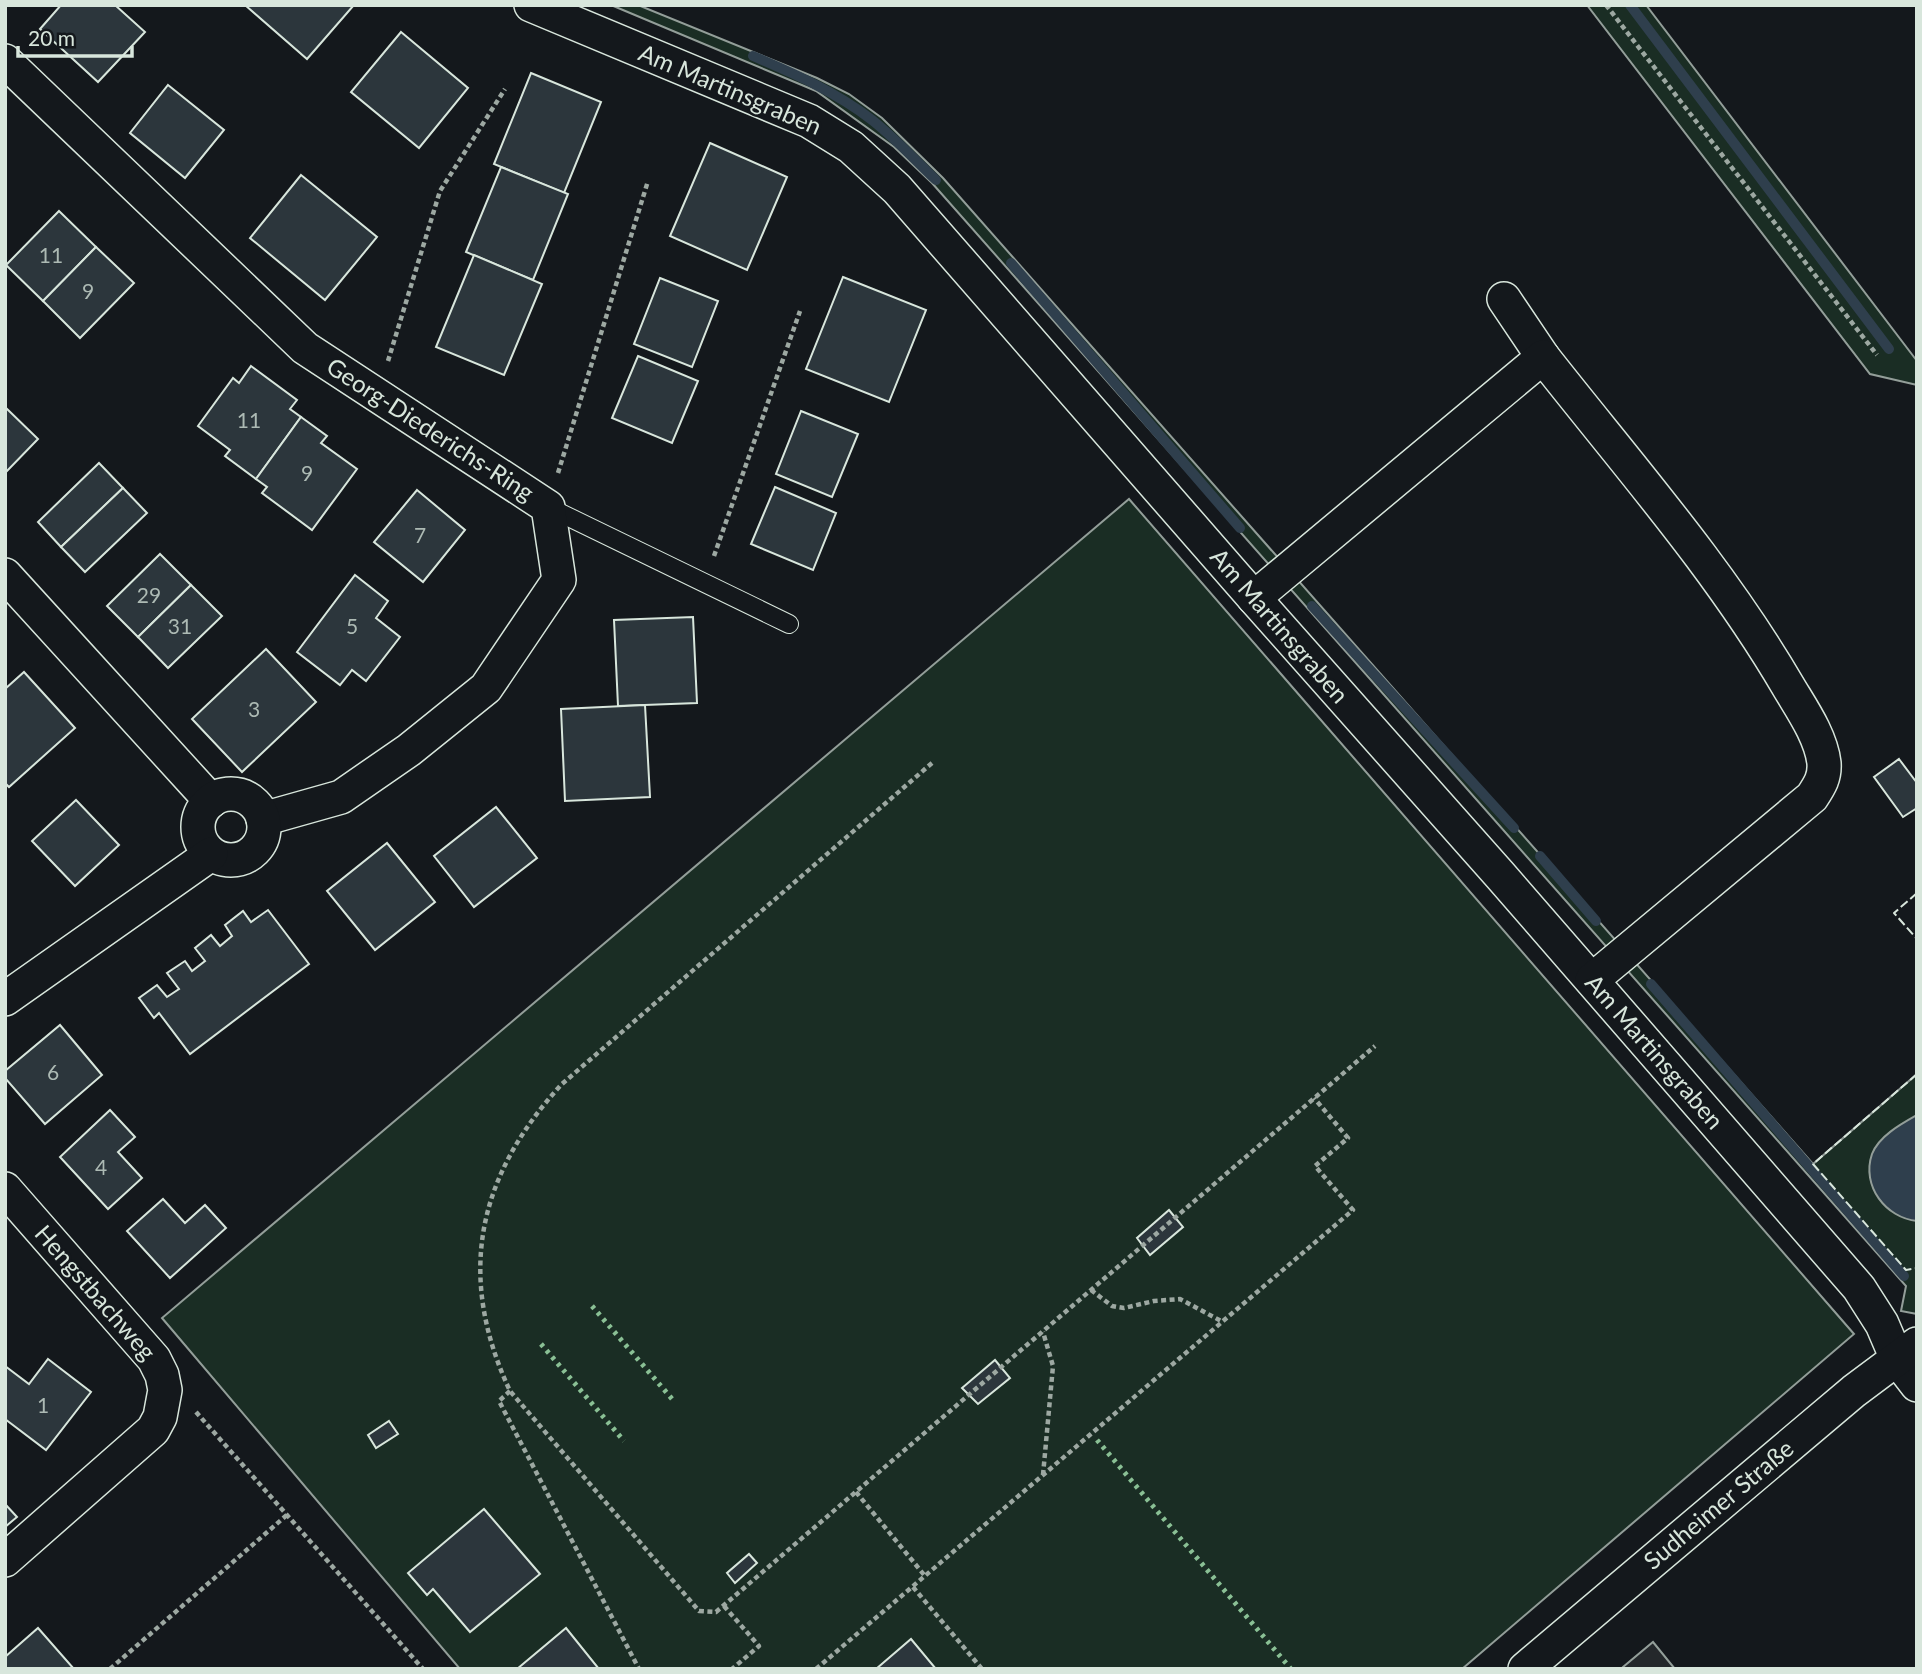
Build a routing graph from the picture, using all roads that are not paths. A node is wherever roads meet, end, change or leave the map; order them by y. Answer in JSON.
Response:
{"nodes":[{"id":1,"x":531,"y":5,"type":"edge"},
{"id":2,"x":5,"y":61,"type":"edge"},
{"id":3,"x":1503,"y":299,"type":"dead end"},
{"id":4,"x":1543,"y":357,"type":"junction"},
{"id":5,"x":548,"y":508,"type":"junction"},
{"id":6,"x":5,"y":575,"type":"edge"},
{"id":7,"x":1254,"y":598,"type":"junction"},
{"id":8,"x":789,"y":624,"type":"dead end"},
{"id":9,"x":211,"y":801,"type":"junction"},
{"id":10,"x":263,"y":819,"type":"junction"},
{"id":11,"x":211,"y":854,"type":"junction"},
{"id":12,"x":1592,"y":981,"type":"junction"},
{"id":13,"x":5,"y":999,"type":"edge"},
{"id":14,"x":5,"y":1189,"type":"edge"},
{"id":15,"x":1907,"y":1351,"type":"edge"},
{"id":16,"x":1917,"y":1385,"type":"edge"},
{"id":17,"x":5,"y":1560,"type":"edge"},
{"id":18,"x":1528,"y":1667,"type":"edge"}],
"edges":[{"from":1,"to":7,"type":"street","name":"Am Martinsgraben"},
{"from":2,"to":5,"type":"street","name":"Georg-Diederichs-Ring"},
{"from":3,"to":4,"type":"street"},
{"from":4,"to":7,"type":"street"},
{"from":4,"to":12,"type":"street"},
{"from":5,"to":8,"type":"lane"},
{"from":5,"to":10,"type":"street","name":"Georg-Diederichs-Ring"},
{"from":6,"to":9,"type":"street"},
{"from":7,"to":12,"type":"street","name":"Am Martinsgraben"},
{"from":9,"to":10,"type":"street"},
{"from":9,"to":11,"type":"street"},
{"from":10,"to":11,"type":"street"},
{"from":11,"to":13,"type":"street"},
{"from":12,"to":15,"type":"street","name":"Am Martinsgraben"},
{"from":14,"to":17,"type":"street","name":"Hengstbachweg"},
{"from":15,"to":16,"type":"street","name":"Am Martinsgraben"},
{"from":15,"to":18,"type":"street","name":"Sudheimer Straße"}]}
